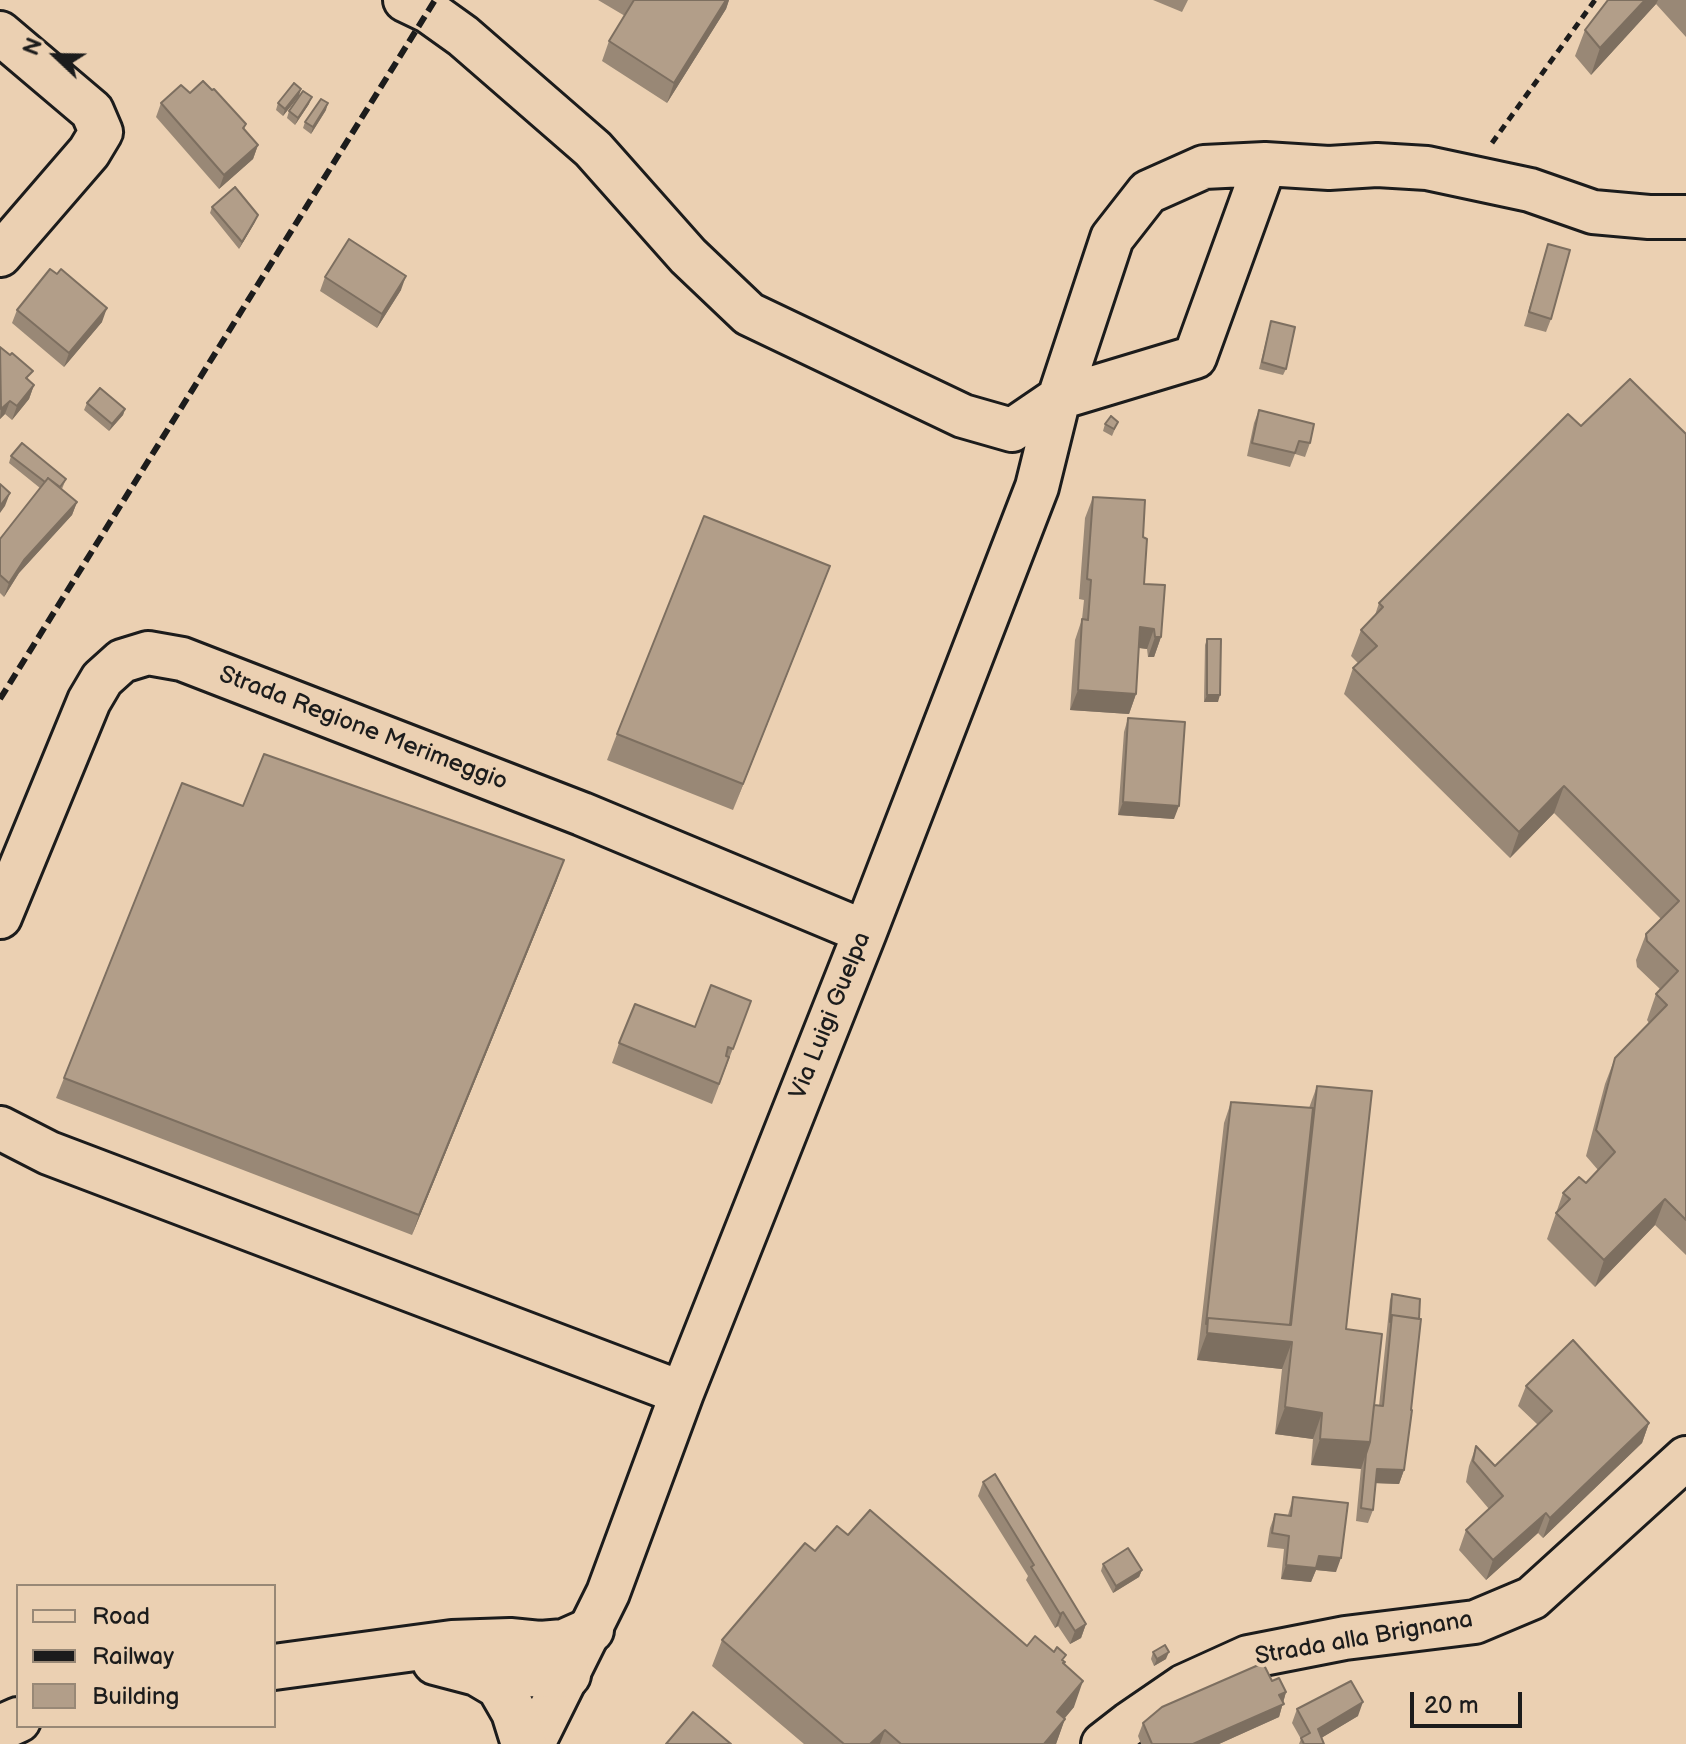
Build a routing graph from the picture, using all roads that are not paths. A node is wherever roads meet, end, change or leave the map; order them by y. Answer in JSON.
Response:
{"nodes":[{"id":1,"x":405,"y":0,"type":"edge"},
{"id":2,"x":0,"y":33,"type":"edge"},
{"id":3,"x":1265,"y":164,"type":"junction"},
{"id":4,"x":1686,"y":217,"type":"edge"},
{"id":5,"x":0,"y":255,"type":"edge"},
{"id":6,"x":1059,"y":398,"type":"junction"},
{"id":7,"x":0,"y":917,"type":"edge"},
{"id":8,"x":865,"y":932,"type":"junction"},
{"id":9,"x":0,"y":1128,"type":"edge"},
{"id":10,"x":682,"y":1393,"type":"junction"},
{"id":11,"x":1686,"y":1458,"type":"edge"},
{"id":12,"x":591,"y":1630,"type":"joint"},
{"id":13,"x":386,"y":1653,"type":"junction"},
{"id":14,"x":559,"y":1664,"type":"junction"},
{"id":15,"x":276,"y":1667,"type":"edge"},
{"id":16,"x":477,"y":1673,"type":"junction"},
{"id":17,"x":524,"y":1744,"type":"edge"},
{"id":18,"x":533,"y":1744,"type":"edge"},
{"id":19,"x":1103,"y":1744,"type":"edge"}],
"edges":[{"from":1,"to":6,"type":"street"},
{"from":2,"to":5,"type":"street"},
{"from":3,"to":4,"type":"street","name":"Via Luigi Guelpa"},
{"from":3,"to":6,"type":"street"},
{"from":3,"to":6,"type":"street","name":"Via Luigi Guelpa"},
{"from":6,"to":8,"type":"street","name":"Via Luigi Guelpa"},
{"from":7,"to":8,"type":"street","name":"Strada Regione Merimeggio"},
{"from":8,"to":10,"type":"street","name":"Via Luigi Guelpa"},
{"from":9,"to":10,"type":"street"},
{"from":10,"to":12,"type":"street","name":"Via Luigi Guelpa"},
{"from":11,"to":19,"type":"street","name":"Strada alla Brignana"},
{"from":12,"to":14,"type":"highway"},
{"from":13,"to":14,"type":"highway"},
{"from":13,"to":15,"type":"highway"},
{"from":13,"to":16,"type":"highway"},
{"from":14,"to":16,"type":"highway"},
{"from":14,"to":18,"type":"street"},
{"from":16,"to":17,"type":"highway"}]}
